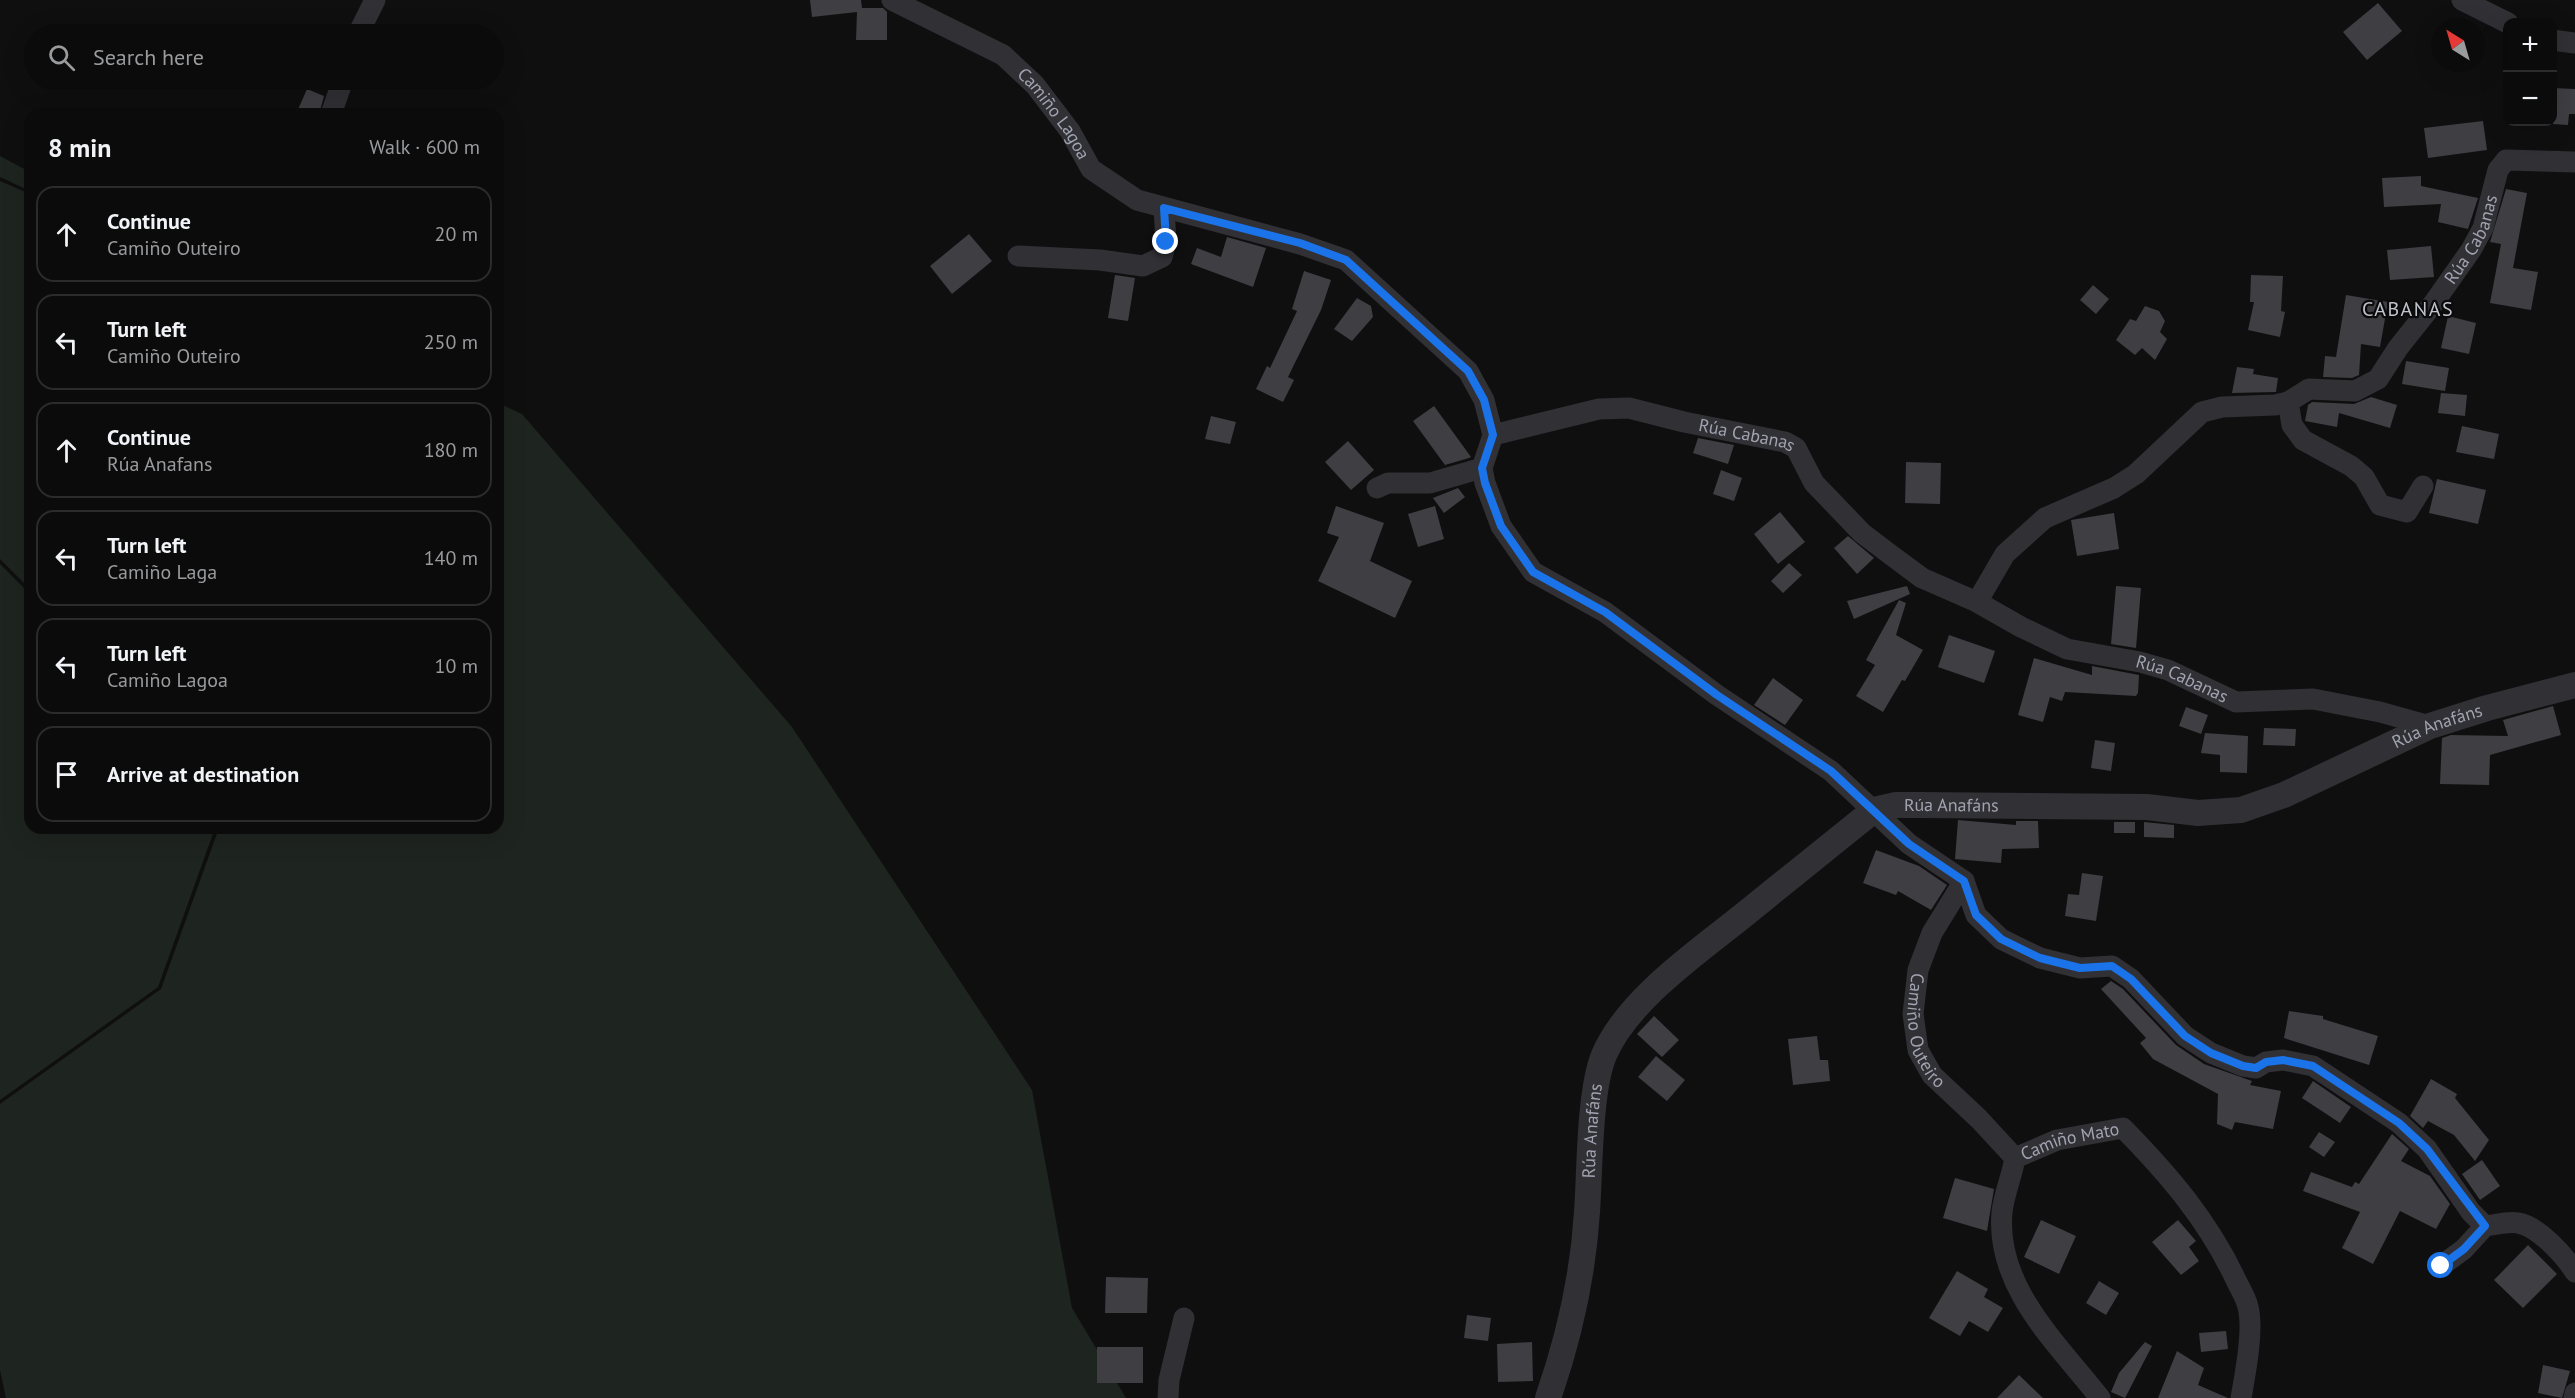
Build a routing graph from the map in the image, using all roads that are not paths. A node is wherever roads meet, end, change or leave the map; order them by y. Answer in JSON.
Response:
{"nodes":[{"id":1,"x":375,"y":0,"type":"edge"},
{"id":2,"x":892,"y":0,"type":"edge"},
{"id":3,"x":2462,"y":0,"type":"edge"},
{"id":4,"x":2503,"y":20,"type":"edge"},
{"id":5,"x":363,"y":24,"type":"edge"},
{"id":6,"x":2557,"y":41,"type":"edge"},
{"id":7,"x":2575,"y":44,"type":"edge"},
{"id":8,"x":339,"y":90,"type":"edge"},
{"id":9,"x":333,"y":108,"type":"edge"},
{"id":10,"x":2575,"y":162,"type":"edge"},
{"id":11,"x":1164,"y":208,"type":"junction"},
{"id":12,"x":1018,"y":256,"type":"dead end"},
{"id":13,"x":2289,"y":402,"type":"junction"},
{"id":14,"x":1493,"y":435,"type":"junction"},
{"id":15,"x":1482,"y":468,"type":"junction"},
{"id":16,"x":2423,"y":486,"type":"dead end"},
{"id":17,"x":1377,"y":488,"type":"dead end"},
{"id":18,"x":1977,"y":602,"type":"junction"},
{"id":19,"x":2575,"y":686,"type":"edge"},
{"id":20,"x":2430,"y":726,"type":"junction"},
{"id":21,"x":1874,"y":810,"type":"junction"},
{"id":22,"x":1964,"y":881,"type":"junction"},
{"id":23,"x":2015,"y":1158,"type":"junction"},
{"id":24,"x":2485,"y":1226,"type":"junction"},
{"id":25,"x":2441,"y":1266,"type":"dead end"},
{"id":26,"x":2575,"y":1272,"type":"edge"},
{"id":27,"x":1184,"y":1318,"type":"dead end"},
{"id":28,"x":2575,"y":1393,"type":"edge"},
{"id":29,"x":1168,"y":1398,"type":"edge"},
{"id":30,"x":1548,"y":1398,"type":"edge"},
{"id":31,"x":2100,"y":1398,"type":"edge"},
{"id":32,"x":2241,"y":1398,"type":"edge"},
{"id":33,"x":2574,"y":1398,"type":"edge"}],
"edges":[{"from":1,"to":5,"type":"street"},
{"from":2,"to":11,"type":"street","name":"Camiño Lagoa"},
{"from":3,"to":4,"type":"street"},
{"from":6,"to":7,"type":"street"},
{"from":8,"to":9,"type":"street"},
{"from":10,"to":13,"type":"street","name":"Rúa Cabanas"},
{"from":11,"to":12,"type":"street"},
{"from":11,"to":14,"type":"street","name":"Camiño Lagoa"},
{"from":13,"to":16,"type":"street"},
{"from":13,"to":18,"type":"street","name":"Rúa Cabanas"},
{"from":14,"to":15,"type":"street"},
{"from":14,"to":18,"type":"street","name":"Rúa Cabanas"},
{"from":15,"to":17,"type":"street"},
{"from":15,"to":21,"type":"street"},
{"from":18,"to":20,"type":"street","name":"Rúa Cabanas"},
{"from":19,"to":20,"type":"street","name":"Rúa Anafáns"},
{"from":20,"to":21,"type":"street","name":"Rúa Anafáns"},
{"from":21,"to":22,"type":"street"},
{"from":21,"to":30,"type":"street","name":"Rúa Anafáns"},
{"from":22,"to":23,"type":"street","name":"Camiño Outeiro"},
{"from":22,"to":24,"type":"street"},
{"from":23,"to":31,"type":"street","name":"Camiño Mato"},
{"from":23,"to":32,"type":"street","name":"Camiño Mato"},
{"from":24,"to":25,"type":"street"},
{"from":24,"to":26,"type":"street"},
{"from":27,"to":29,"type":"street"},
{"from":28,"to":33,"type":"street"}]}
